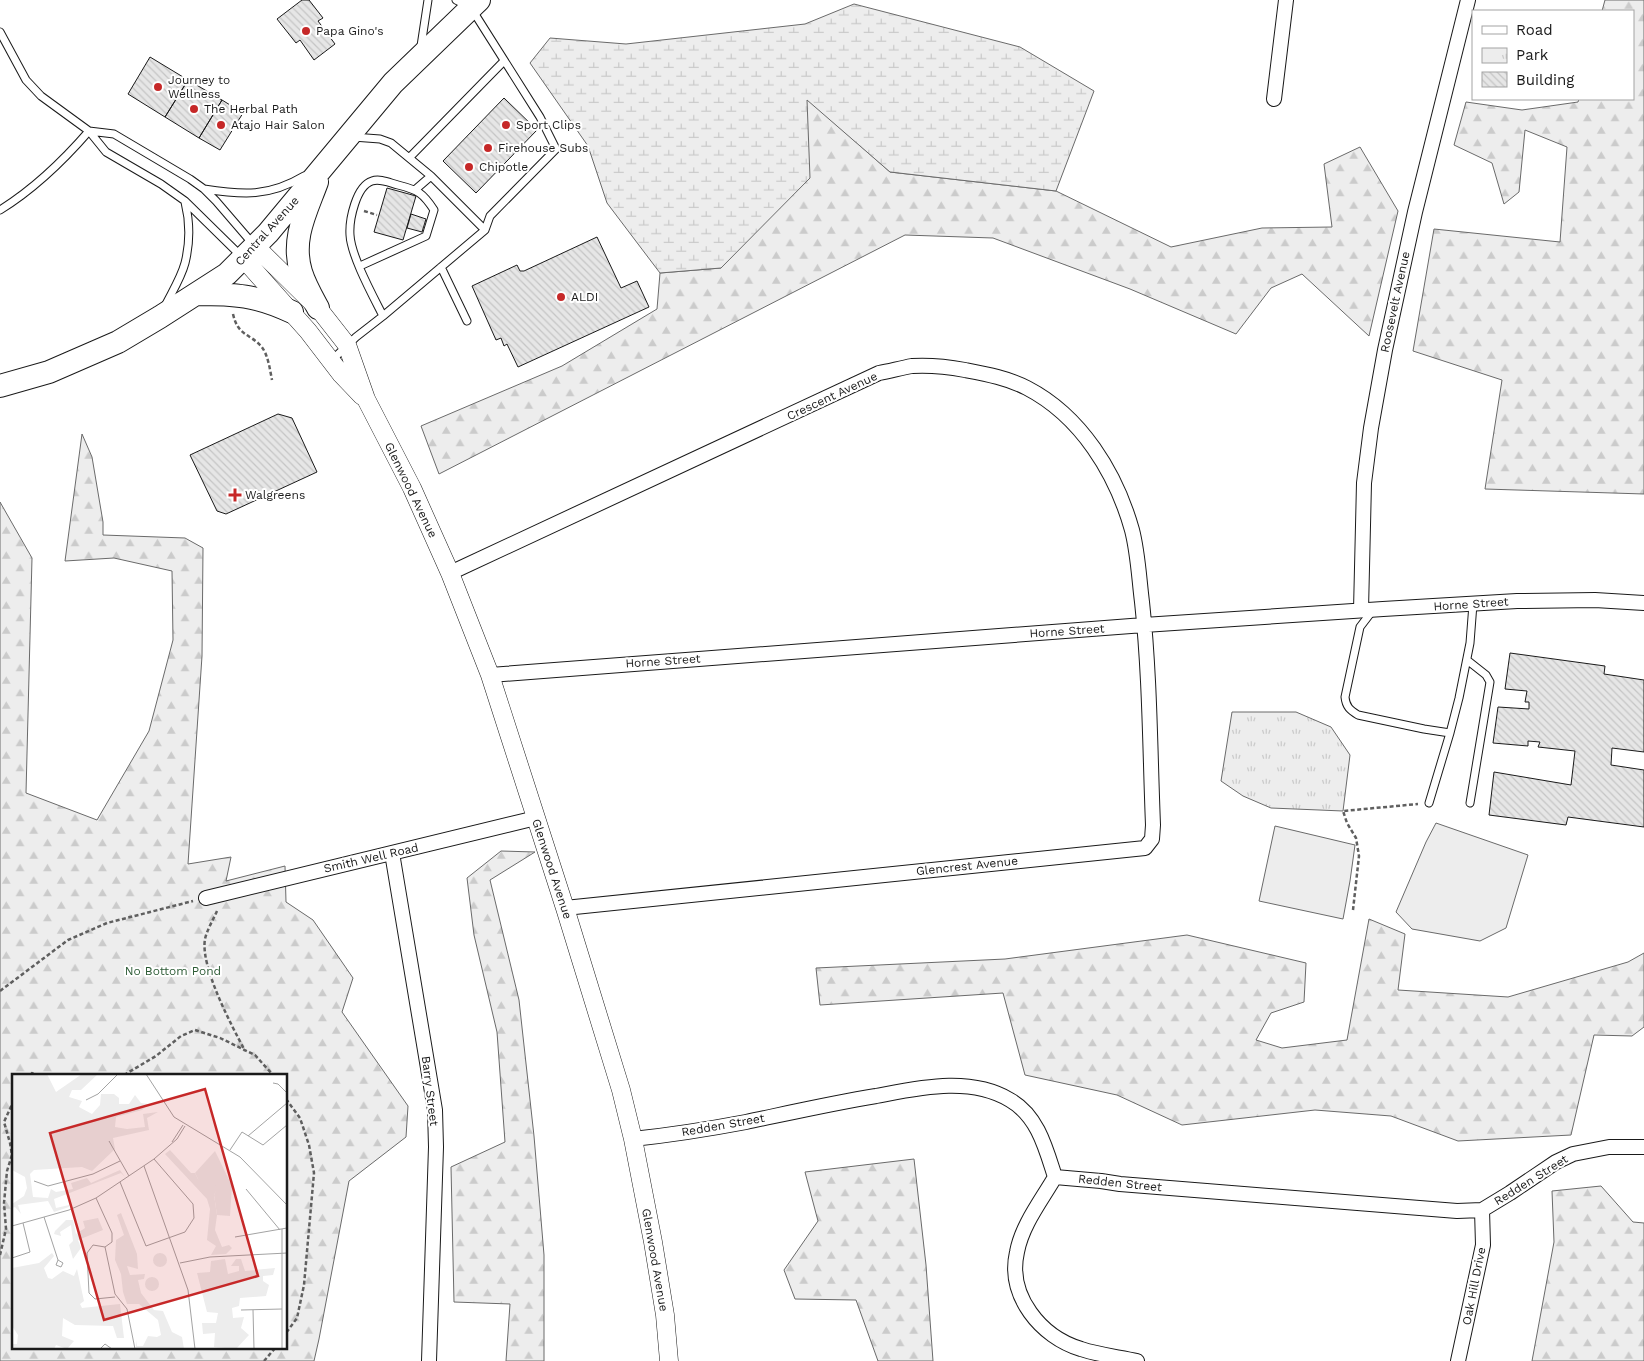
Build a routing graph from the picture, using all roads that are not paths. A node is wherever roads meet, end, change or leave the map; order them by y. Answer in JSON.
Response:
{"nodes":[{"id":1,"x":428,"y":0,"type":"edge"},
{"id":2,"x":1286,"y":0,"type":"edge"},
{"id":3,"x":1468,"y":0,"type":"edge"},
{"id":4,"x":468,"y":2,"type":"edge"},
{"id":5,"x":0,"y":32,"type":"edge"},
{"id":6,"x":419,"y":56,"type":"junction"},
{"id":7,"x":504,"y":61,"type":"junction"},
{"id":8,"x":1274,"y":99,"type":"dead end"},
{"id":9,"x":89,"y":131,"type":"junction"},
{"id":10,"x":348,"y":136,"type":"junction"},
{"id":11,"x":410,"y":157,"type":"junction"},
{"id":12,"x":324,"y":164,"type":"junction"},
{"id":13,"x":431,"y":176,"type":"junction"},
{"id":14,"x":204,"y":189,"type":"junction"},
{"id":15,"x":416,"y":189,"type":"junction"},
{"id":16,"x":185,"y":201,"type":"junction"},
{"id":17,"x":0,"y":210,"type":"edge"},
{"id":18,"x":485,"y":230,"type":"junction"},
{"id":19,"x":249,"y":252,"type":"junction"},
{"id":20,"x":360,"y":266,"type":"junction"},
{"id":21,"x":441,"y":267,"type":"junction"},
{"id":22,"x":196,"y":294,"type":"junction"},
{"id":23,"x":318,"y":308,"type":"junction"},
{"id":24,"x":292,"y":312,"type":"junction"},
{"id":25,"x":383,"y":316,"type":"junction"},
{"id":26,"x":160,"y":317,"type":"junction"},
{"id":27,"x":467,"y":321,"type":"dead end"},
{"id":28,"x":347,"y":345,"type":"junction"},
{"id":29,"x":331,"y":361,"type":"junction"},
{"id":30,"x":0,"y":386,"type":"edge"},
{"id":31,"x":366,"y":399,"type":"junction"},
{"id":32,"x":450,"y":573,"type":"junction"},
{"id":33,"x":1644,"y":603,"type":"edge"},
{"id":34,"x":1473,"y":604,"type":"junction"},
{"id":35,"x":1367,"y":610,"type":"junction"},
{"id":36,"x":1144,"y":625,"type":"junction"},
{"id":37,"x":1467,"y":660,"type":"junction"},
{"id":38,"x":490,"y":675,"type":"junction"},
{"id":39,"x":1450,"y":733,"type":"junction"},
{"id":40,"x":1429,"y":803,"type":"road end"},
{"id":41,"x":1470,"y":803,"type":"dead end"},
{"id":42,"x":536,"y":818,"type":"junction"},
{"id":43,"x":392,"y":853,"type":"junction"},
{"id":44,"x":206,"y":898,"type":"road end"},
{"id":45,"x":565,"y":908,"type":"junction"},
{"id":46,"x":633,"y":1139,"type":"junction"},
{"id":47,"x":1644,"y":1147,"type":"edge"},
{"id":48,"x":1055,"y":1177,"type":"junction"},
{"id":49,"x":1482,"y":1210,"type":"junction"},
{"id":50,"x":429,"y":1361,"type":"edge"},
{"id":51,"x":669,"y":1361,"type":"edge"},
{"id":52,"x":1137,"y":1361,"type":"edge"},
{"id":53,"x":1458,"y":1361,"type":"edge"}],
"edges":[{"from":1,"to":6,"type":"lane"},
{"from":2,"to":8,"type":"street"},
{"from":3,"to":35,"type":"street","name":"Roosevelt Avenue"},
{"from":4,"to":6,"type":"main road","name":"Central Avenue"},
{"from":4,"to":7,"type":"lane"},
{"from":5,"to":9,"type":"lane"},
{"from":6,"to":10,"type":"main road","name":"Central Avenue"},
{"from":7,"to":11,"type":"lane"},
{"from":7,"to":18,"type":"lane"},
{"from":9,"to":14,"type":"lane"},
{"from":9,"to":16,"type":"lane"},
{"from":9,"to":17,"type":"lane"},
{"from":10,"to":11,"type":"lane"},
{"from":10,"to":12,"type":"main road","name":"Central Avenue"},
{"from":11,"to":13,"type":"lane"},
{"from":12,"to":14,"type":"lane"},
{"from":12,"to":19,"type":"main road","name":"Central Avenue"},
{"from":12,"to":23,"type":"main road"},
{"from":13,"to":15,"type":"lane"},
{"from":13,"to":18,"type":"lane"},
{"from":14,"to":19,"type":"lane"},
{"from":15,"to":20,"type":"lane"},
{"from":15,"to":20,"type":"lane"},
{"from":16,"to":19,"type":"lane"},
{"from":16,"to":26,"type":"lane"},
{"from":18,"to":21,"type":"lane"},
{"from":19,"to":22,"type":"main road","name":"Central Avenue"},
{"from":19,"to":23,"type":"street","name":"Glenwood Avenue"},
{"from":19,"to":24,"type":"street","name":"Glenwood Avenue"},
{"from":20,"to":25,"type":"lane"},
{"from":21,"to":25,"type":"lane"},
{"from":21,"to":27,"type":"lane"},
{"from":22,"to":24,"type":"main road"},
{"from":22,"to":26,"type":"main road","name":"Central Avenue"},
{"from":23,"to":28,"type":"street","name":"Glenwood Avenue"},
{"from":24,"to":29,"type":"street","name":"Glenwood Avenue"},
{"from":25,"to":28,"type":"lane"},
{"from":26,"to":30,"type":"main road","name":"Central Avenue"},
{"from":28,"to":29,"type":"lane"},
{"from":28,"to":31,"type":"street","name":"Glenwood Avenue"},
{"from":29,"to":31,"type":"street","name":"Glenwood Avenue"},
{"from":31,"to":32,"type":"street","name":"Glenwood Avenue"},
{"from":32,"to":36,"type":"street","name":"Crescent Avenue"},
{"from":32,"to":38,"type":"street","name":"Glenwood Avenue"},
{"from":33,"to":34,"type":"street","name":"Horne Street"},
{"from":34,"to":35,"type":"street","name":"Horne Street"},
{"from":34,"to":37,"type":"lane"},
{"from":35,"to":36,"type":"street","name":"Horne Street"},
{"from":35,"to":39,"type":"lane"},
{"from":36,"to":38,"type":"street","name":"Horne Street"},
{"from":36,"to":45,"type":"street","name":"Glencrest Avenue"},
{"from":37,"to":39,"type":"lane"},
{"from":37,"to":41,"type":"lane"},
{"from":38,"to":42,"type":"street","name":"Glenwood Avenue"},
{"from":39,"to":40,"type":"lane"},
{"from":42,"to":43,"type":"street","name":"Smith Well Road"},
{"from":42,"to":45,"type":"street","name":"Glenwood Avenue"},
{"from":43,"to":44,"type":"street","name":"Smith Well Road"},
{"from":43,"to":50,"type":"street","name":"Barry Street"},
{"from":45,"to":46,"type":"street","name":"Glenwood Avenue"},
{"from":46,"to":48,"type":"street","name":"Redden Street"},
{"from":46,"to":51,"type":"street","name":"Glenwood Avenue"},
{"from":47,"to":49,"type":"street","name":"Redden Street"},
{"from":48,"to":49,"type":"street","name":"Redden Street"},
{"from":48,"to":52,"type":"street"},
{"from":49,"to":53,"type":"street","name":"Oak Hill Drive"}]}
